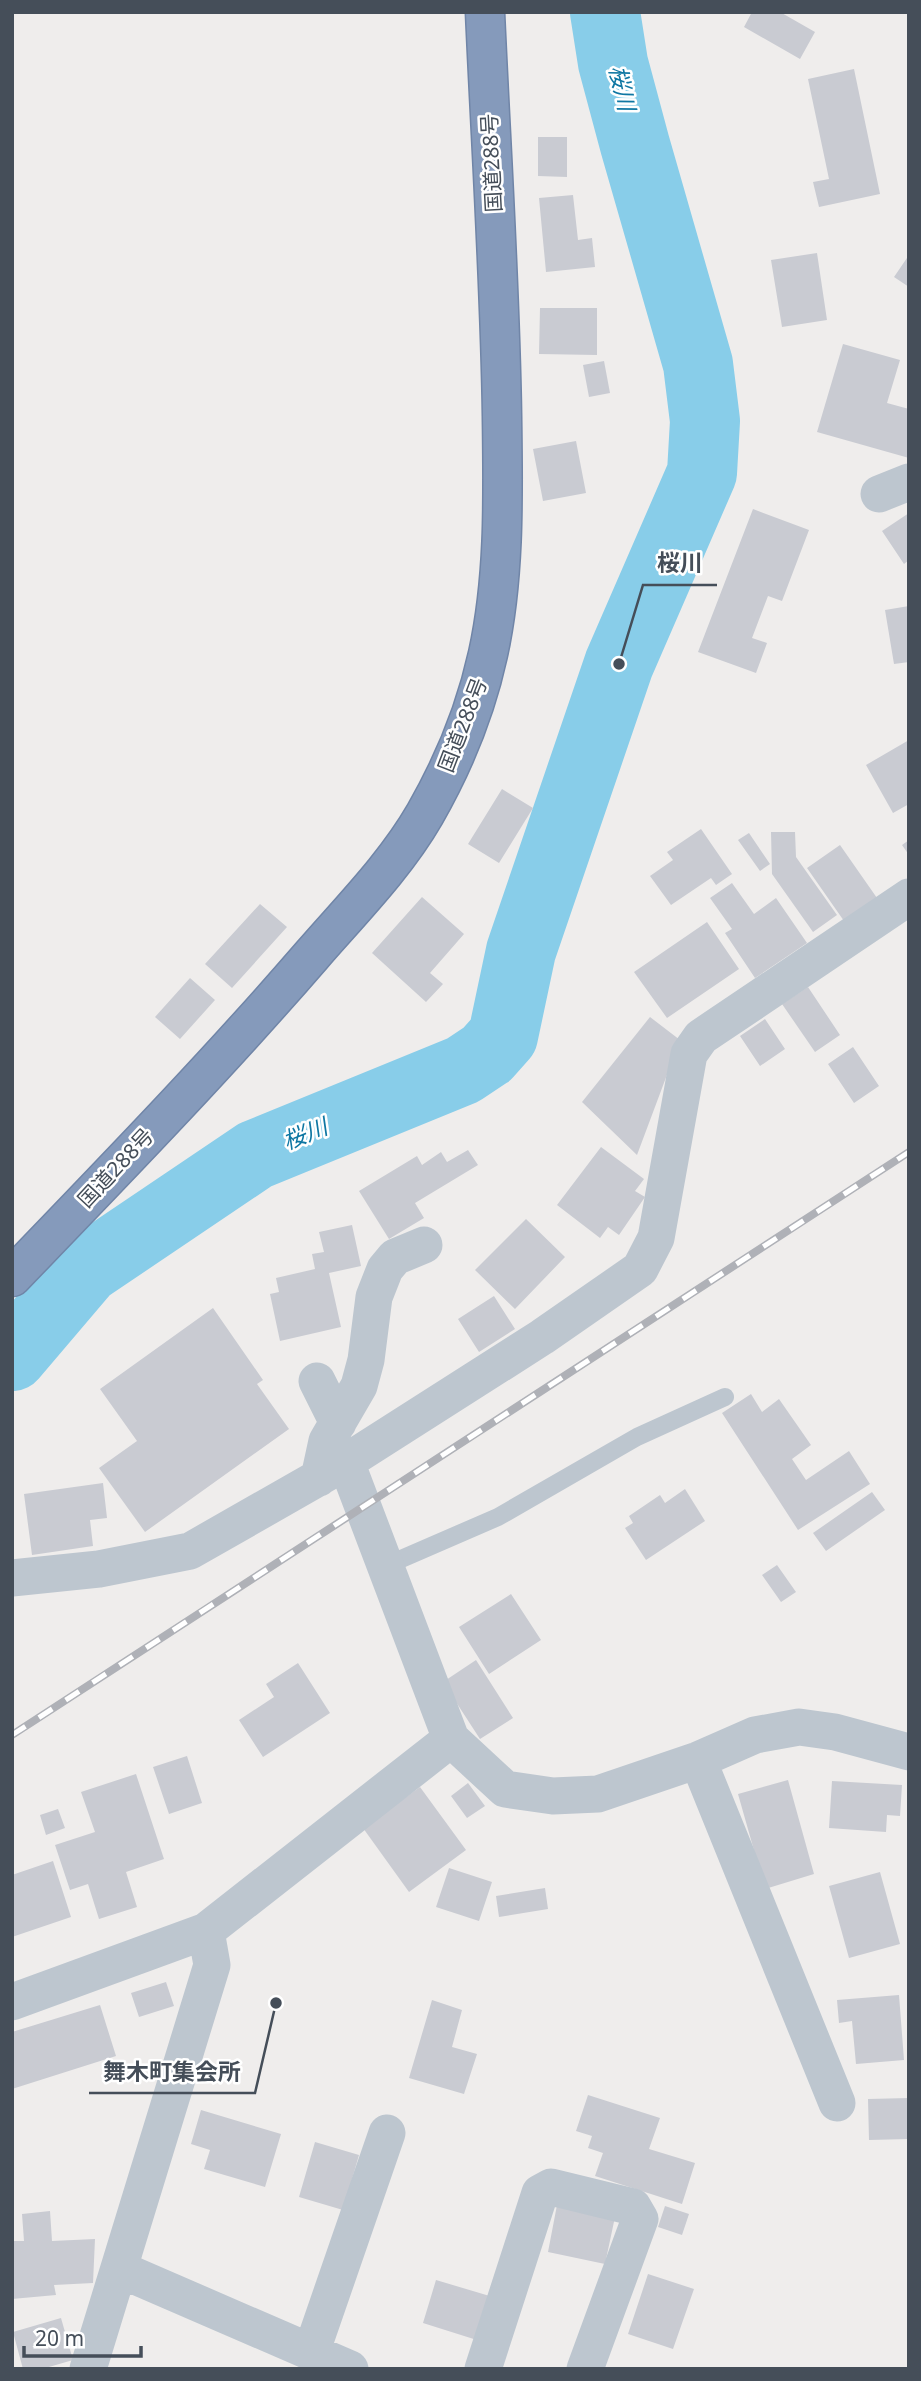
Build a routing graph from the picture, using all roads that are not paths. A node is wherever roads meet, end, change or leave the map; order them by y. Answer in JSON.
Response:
{"nodes":[{"id":1,"x":485,"y":12,"type":"edge"},
{"id":2,"x":909,"y":897,"type":"edge"},
{"id":3,"x":424,"y":1245,"type":"dead end"},
{"id":4,"x":12,"y":1277,"type":"edge"},
{"id":5,"x":317,"y":1381,"type":"dead end"},
{"id":6,"x":725,"y":1397,"type":"dead end"},
{"id":7,"x":338,"y":1423,"type":"junction"},
{"id":8,"x":332,"y":1470,"type":"junction"},
{"id":9,"x":385,"y":1566,"type":"junction"},
{"id":10,"x":12,"y":1578,"type":"edge"},
{"id":11,"x":450,"y":1739,"type":"junction"},
{"id":12,"x":909,"y":1752,"type":"edge"},
{"id":13,"x":698,"y":1760,"type":"junction"},
{"id":14,"x":206,"y":1931,"type":"junction"},
{"id":15,"x":12,"y":2001,"type":"edge"},
{"id":16,"x":837,"y":2103,"type":"dead end"},
{"id":17,"x":387,"y":2133,"type":"dead end"},
{"id":18,"x":119,"y":2269,"type":"junction"},
{"id":19,"x":312,"y":2350,"type":"junction"},
{"id":20,"x":88,"y":2369,"type":"edge"},
{"id":21,"x":350,"y":2369,"type":"edge"},
{"id":22,"x":483,"y":2369,"type":"edge"},
{"id":23,"x":585,"y":2369,"type":"edge"}],
"edges":[{"from":1,"to":4,"type":"highway","name":"国道288号"},
{"from":2,"to":8,"type":"street"},
{"from":3,"to":7,"type":"street"},
{"from":5,"to":7,"type":"street"},
{"from":6,"to":9,"type":"lane"},
{"from":7,"to":8,"type":"street"},
{"from":8,"to":9,"type":"street"},
{"from":8,"to":10,"type":"street"},
{"from":9,"to":11,"type":"street"},
{"from":11,"to":13,"type":"street"},
{"from":11,"to":14,"type":"street"},
{"from":12,"to":13,"type":"street"},
{"from":13,"to":16,"type":"street"},
{"from":14,"to":15,"type":"street"},
{"from":14,"to":18,"type":"street"},
{"from":17,"to":19,"type":"street"},
{"from":18,"to":19,"type":"street"},
{"from":18,"to":20,"type":"street"},
{"from":19,"to":21,"type":"street"},
{"from":22,"to":23,"type":"street"}]}
